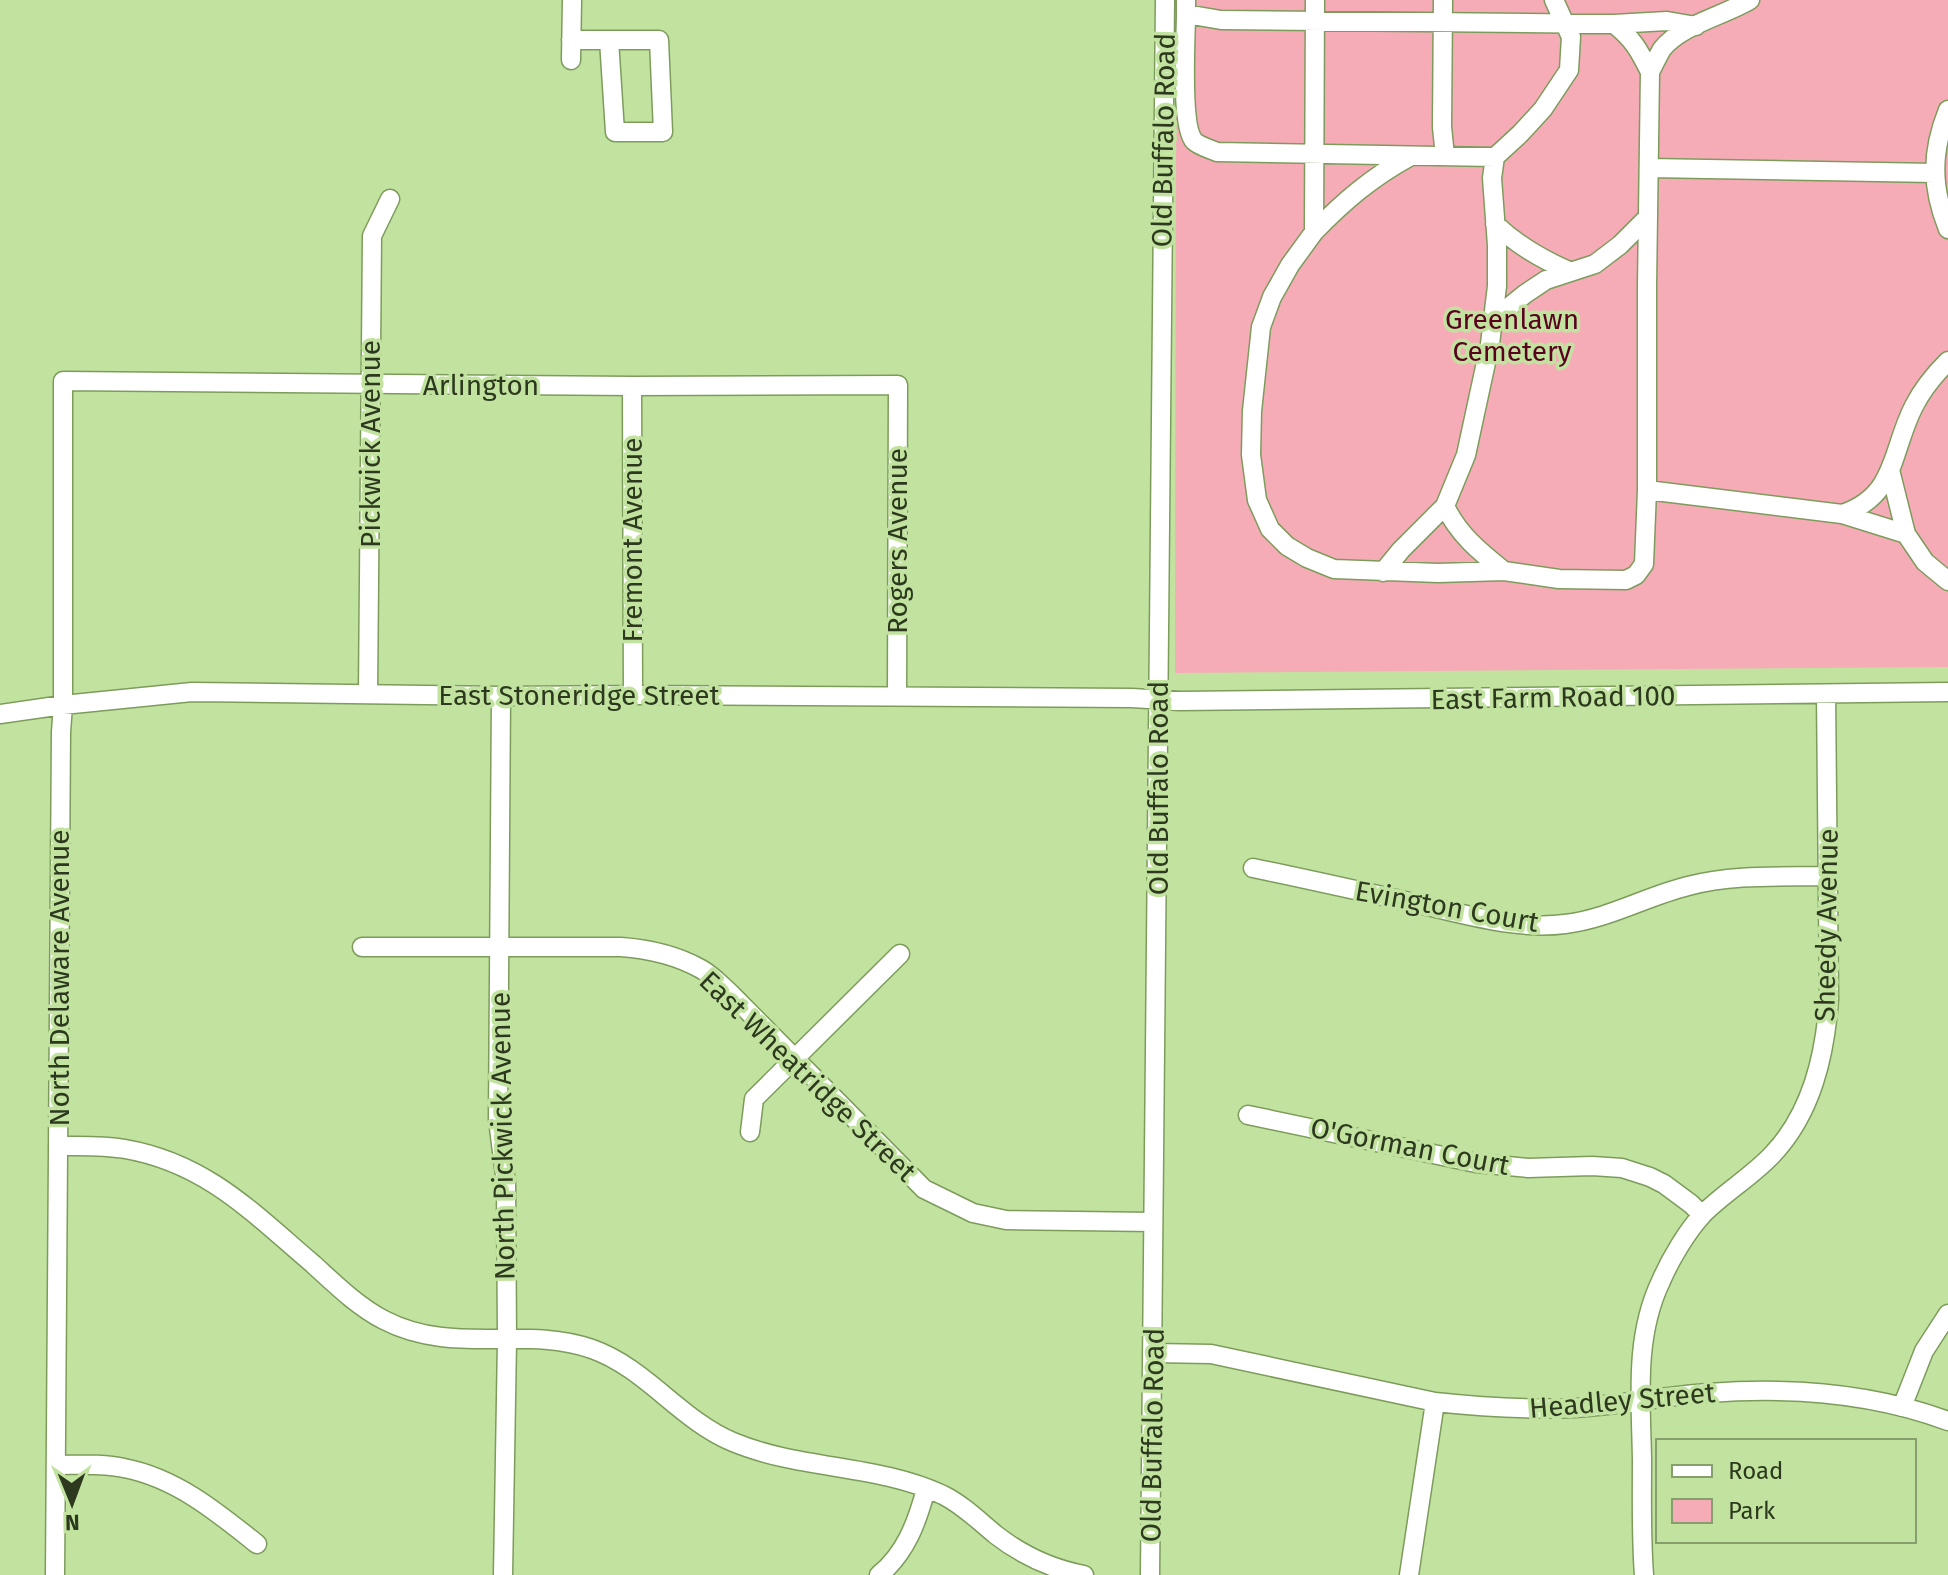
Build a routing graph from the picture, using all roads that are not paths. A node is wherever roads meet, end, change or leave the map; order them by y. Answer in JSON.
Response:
{"nodes":[{"id":1,"x":572,"y":0,"type":"edge"},
{"id":2,"x":1165,"y":0,"type":"edge"},
{"id":3,"x":1315,"y":0,"type":"edge"},
{"id":4,"x":1443,"y":0,"type":"edge"},
{"id":5,"x":1554,"y":0,"type":"edge"},
{"id":6,"x":1750,"y":0,"type":"edge"},
{"id":7,"x":1186,"y":7,"type":"edge"},
{"id":8,"x":1315,"y":21,"type":"junction"},
{"id":9,"x":1442,"y":22,"type":"junction"},
{"id":10,"x":1566,"y":24,"type":"junction"},
{"id":11,"x":1614,"y":24,"type":"junction"},
{"id":12,"x":1696,"y":26,"type":"junction"},
{"id":13,"x":571,"y":40,"type":"junction"},
{"id":14,"x":609,"y":40,"type":"junction"},
{"id":15,"x":571,"y":60,"type":"dead end"},
{"id":16,"x":1650,"y":72,"type":"junction"},
{"id":17,"x":1948,"y":110,"type":"edge"},
{"id":18,"x":1313,"y":154,"type":"junction"},
{"id":19,"x":1412,"y":156,"type":"junction"},
{"id":20,"x":1445,"y":156,"type":"junction"},
{"id":21,"x":1495,"y":157,"type":"junction"},
{"id":22,"x":1649,"y":168,"type":"junction"},
{"id":23,"x":1935,"y":173,"type":"junction"},
{"id":24,"x":390,"y":199,"type":"dead end"},
{"id":25,"x":1648,"y":217,"type":"junction"},
{"id":26,"x":1495,"y":224,"type":"junction"},
{"id":27,"x":1948,"y":229,"type":"edge"},
{"id":28,"x":1314,"y":232,"type":"junction"},
{"id":29,"x":1569,"y":271,"type":"junction"},
{"id":30,"x":1493,"y":320,"type":"junction"},
{"id":31,"x":1948,"y":361,"type":"edge"},
{"id":32,"x":63,"y":381,"type":"joint"},
{"id":33,"x":371,"y":385,"type":"junction"},
{"id":34,"x":898,"y":385,"type":"joint"},
{"id":35,"x":632,"y":386,"type":"junction"},
{"id":36,"x":1890,"y":470,"type":"junction"},
{"id":37,"x":1647,"y":490,"type":"junction"},
{"id":38,"x":1445,"y":506,"type":"junction"},
{"id":39,"x":1842,"y":514,"type":"junction"},
{"id":40,"x":1906,"y":534,"type":"junction"},
{"id":41,"x":1504,"y":571,"type":"junction"},
{"id":42,"x":1383,"y":572,"type":"junction"},
{"id":43,"x":1948,"y":581,"type":"edge"},
{"id":44,"x":1948,"y":692,"type":"edge"},
{"id":45,"x":368,"y":694,"type":"junction"},
{"id":46,"x":1826,"y":694,"type":"junction"},
{"id":47,"x":633,"y":695,"type":"junction"},
{"id":48,"x":501,"y":696,"type":"junction"},
{"id":49,"x":897,"y":697,"type":"junction"},
{"id":50,"x":1159,"y":699,"type":"junction"},
{"id":51,"x":63,"y":705,"type":"junction"},
{"id":52,"x":0,"y":714,"type":"edge"},
{"id":53,"x":1253,"y":868,"type":"dead end"},
{"id":54,"x":1828,"y":876,"type":"junction"},
{"id":55,"x":499,"y":946,"type":"junction"},
{"id":56,"x":362,"y":947,"type":"dead end"},
{"id":57,"x":900,"y":954,"type":"dead end"},
{"id":58,"x":794,"y":1058,"type":"junction"},
{"id":59,"x":1248,"y":1115,"type":"dead end"},
{"id":60,"x":750,"y":1132,"type":"dead end"},
{"id":61,"x":58,"y":1146,"type":"junction"},
{"id":62,"x":1702,"y":1215,"type":"junction"},
{"id":63,"x":1153,"y":1222,"type":"junction"},
{"id":64,"x":1948,"y":1314,"type":"edge"},
{"id":65,"x":507,"y":1340,"type":"junction"},
{"id":66,"x":1153,"y":1353,"type":"junction"},
{"id":67,"x":1435,"y":1402,"type":"junction"},
{"id":68,"x":1641,"y":1402,"type":"junction"},
{"id":69,"x":1902,"y":1407,"type":"junction"},
{"id":70,"x":1948,"y":1421,"type":"edge"},
{"id":71,"x":56,"y":1465,"type":"junction"},
{"id":72,"x":926,"y":1489,"type":"junction"},
{"id":73,"x":257,"y":1544,"type":"dead end"},
{"id":74,"x":55,"y":1575,"type":"edge"},
{"id":75,"x":503,"y":1575,"type":"edge"},
{"id":76,"x":879,"y":1575,"type":"edge"},
{"id":77,"x":1084,"y":1575,"type":"edge"},
{"id":78,"x":1150,"y":1575,"type":"edge"},
{"id":79,"x":1409,"y":1575,"type":"edge"},
{"id":80,"x":1644,"y":1575,"type":"edge"}],
"edges":[{"from":1,"to":13,"type":"street"},
{"from":2,"to":50,"type":"street","name":"Old Buffalo Road"},
{"from":3,"to":8,"type":"street"},
{"from":4,"to":9,"type":"street"},
{"from":5,"to":10,"type":"street"},
{"from":6,"to":12,"type":"street"},
{"from":7,"to":8,"type":"street"},
{"from":7,"to":18,"type":"street"},
{"from":8,"to":9,"type":"street"},
{"from":8,"to":18,"type":"street"},
{"from":9,"to":10,"type":"street"},
{"from":9,"to":20,"type":"street"},
{"from":10,"to":11,"type":"street"},
{"from":10,"to":21,"type":"street"},
{"from":11,"to":12,"type":"street"},
{"from":11,"to":16,"type":"street"},
{"from":12,"to":16,"type":"street"},
{"from":13,"to":14,"type":"street"},
{"from":13,"to":15,"type":"street"},
{"from":14,"to":14,"type":"street"},
{"from":16,"to":22,"type":"street"},
{"from":17,"to":23,"type":"street"},
{"from":18,"to":19,"type":"street"},
{"from":18,"to":28,"type":"street"},
{"from":19,"to":20,"type":"street"},
{"from":19,"to":28,"type":"street"},
{"from":20,"to":21,"type":"street"},
{"from":21,"to":26,"type":"street"},
{"from":22,"to":23,"type":"street"},
{"from":22,"to":25,"type":"street"},
{"from":23,"to":27,"type":"street"},
{"from":24,"to":33,"type":"street","name":"Pickwick Avenue"},
{"from":25,"to":29,"type":"street"},
{"from":25,"to":37,"type":"street"},
{"from":26,"to":29,"type":"street"},
{"from":26,"to":30,"type":"street"},
{"from":28,"to":42,"type":"street"},
{"from":29,"to":30,"type":"street"},
{"from":30,"to":38,"type":"street"},
{"from":31,"to":36,"type":"street"},
{"from":32,"to":33,"type":"street","name":"Arlington"},
{"from":32,"to":51,"type":"street","name":"North Delaware Avenue"},
{"from":33,"to":35,"type":"street","name":"Arlington"},
{"from":33,"to":45,"type":"street","name":"Pickwick Avenue"},
{"from":34,"to":35,"type":"street","name":"Arlington"},
{"from":34,"to":49,"type":"street","name":"Rogers Avenue"},
{"from":35,"to":47,"type":"street","name":"Fremont Avenue"},
{"from":36,"to":39,"type":"street"},
{"from":36,"to":40,"type":"street"},
{"from":37,"to":39,"type":"street"},
{"from":37,"to":41,"type":"street"},
{"from":38,"to":41,"type":"street"},
{"from":38,"to":42,"type":"street"},
{"from":39,"to":40,"type":"street"},
{"from":40,"to":43,"type":"street"},
{"from":41,"to":42,"type":"street"},
{"from":44,"to":46,"type":"street","name":"East Farm Road 100"},
{"from":45,"to":48,"type":"street","name":"East Stoneridge Street"},
{"from":45,"to":51,"type":"street","name":"East Stoneridge Street"},
{"from":46,"to":50,"type":"street","name":"East Farm Road 100"},
{"from":46,"to":54,"type":"street","name":"Sheedy Avenue"},
{"from":47,"to":48,"type":"street","name":"East Stoneridge Street"},
{"from":47,"to":49,"type":"street","name":"East Stoneridge Street"},
{"from":48,"to":55,"type":"street","name":"North Pickwick Avenue"},
{"from":49,"to":50,"type":"street","name":"East Stoneridge Street"},
{"from":50,"to":63,"type":"street","name":"Old Buffalo Road"},
{"from":51,"to":52,"type":"street","name":"East Stoneridge Street"},
{"from":51,"to":61,"type":"street","name":"North Delaware Avenue"},
{"from":53,"to":54,"type":"street","name":"Evington Court"},
{"from":54,"to":62,"type":"street","name":"Sheedy Avenue"},
{"from":55,"to":56,"type":"street","name":"East Wheatridge Street"},
{"from":55,"to":58,"type":"street","name":"East Wheatridge Street"},
{"from":55,"to":65,"type":"street","name":"North Pickwick Avenue"},
{"from":57,"to":58,"type":"street"},
{"from":58,"to":60,"type":"street"},
{"from":58,"to":63,"type":"street","name":"East Wheatridge Street"},
{"from":59,"to":62,"type":"street","name":"O'Gorman Court"},
{"from":61,"to":65,"type":"street"},
{"from":61,"to":71,"type":"street","name":"North Delaware Avenue"},
{"from":62,"to":68,"type":"street","name":"Sheedy Avenue"},
{"from":63,"to":66,"type":"street","name":"Old Buffalo Road"},
{"from":64,"to":69,"type":"street"},
{"from":65,"to":72,"type":"street"},
{"from":65,"to":75,"type":"street","name":"North Pickwick Avenue"},
{"from":66,"to":67,"type":"street","name":"Headley Street"},
{"from":66,"to":78,"type":"street","name":"Old Buffalo Road"},
{"from":67,"to":68,"type":"street","name":"Headley Street"},
{"from":67,"to":79,"type":"street"},
{"from":68,"to":69,"type":"street","name":"Headley Street"},
{"from":68,"to":80,"type":"street","name":"Sheedy Avenue"},
{"from":69,"to":70,"type":"street","name":"Headley Street"},
{"from":71,"to":73,"type":"street"},
{"from":71,"to":74,"type":"street","name":"North Delaware Avenue"},
{"from":72,"to":76,"type":"street"},
{"from":72,"to":77,"type":"street"}]}
